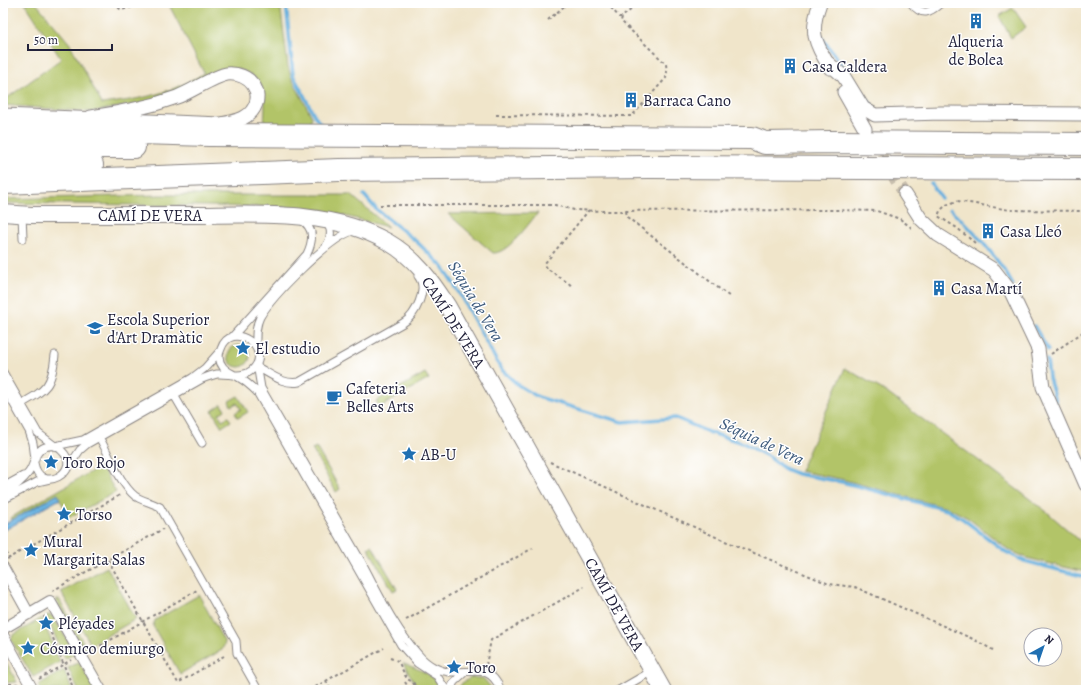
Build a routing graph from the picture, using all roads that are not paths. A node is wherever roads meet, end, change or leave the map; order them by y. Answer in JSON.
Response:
{"nodes":[{"id":1,"x":820,"y":3,"type":"edge"},
{"id":2,"x":911,"y":3,"type":"edge"},
{"id":3,"x":942,"y":3,"type":"edge"},
{"id":4,"x":826,"y":61,"type":"junction"},
{"id":5,"x":1086,"y":114,"type":"edge"},
{"id":6,"x":3,"y":115,"type":"edge"},
{"id":7,"x":91,"y":117,"type":"junction"},
{"id":8,"x":3,"y":129,"type":"edge"},
{"id":9,"x":865,"y":129,"type":"tunnel mouth"},
{"id":10,"x":765,"y":143,"type":"junction"},
{"id":11,"x":1086,"y":144,"type":"edge"},
{"id":12,"x":3,"y":147,"type":"edge"},
{"id":13,"x":3,"y":165,"type":"edge"},
{"id":14,"x":1086,"y":169,"type":"edge"},
{"id":15,"x":339,"y":170,"type":"junction"},
{"id":16,"x":3,"y":183,"type":"edge"},
{"id":17,"x":905,"y":194,"type":"tunnel mouth"},
{"id":18,"x":3,"y":213,"type":"edge"},
{"id":19,"x":22,"y":215,"type":"junction"},
{"id":20,"x":294,"y":216,"type":"junction"},
{"id":21,"x":322,"y":220,"type":"junction"},
{"id":22,"x":363,"y":230,"type":"junction"},
{"id":23,"x":23,"y":239,"type":"dead end"},
{"id":24,"x":388,"y":242,"type":"junction"},
{"id":25,"x":320,"y":252,"type":"junction"},
{"id":26,"x":421,"y":293,"type":"junction"},
{"id":27,"x":447,"y":305,"type":"junction"},
{"id":28,"x":232,"y":338,"type":"junction"},
{"id":29,"x":256,"y":348,"type":"junction"},
{"id":30,"x":220,"y":351,"type":"junction"},
{"id":31,"x":55,"y":355,"type":"dead end"},
{"id":32,"x":258,"y":366,"type":"junction"},
{"id":33,"x":3,"y":372,"type":"edge"},
{"id":34,"x":267,"y":372,"type":"junction"},
{"id":35,"x":235,"y":375,"type":"junction"},
{"id":36,"x":259,"y":378,"type":"junction"},
{"id":37,"x":3,"y":384,"type":"edge"},
{"id":38,"x":174,"y":395,"type":"junction"},
{"id":39,"x":21,"y":404,"type":"junction"},
{"id":40,"x":100,"y":437,"type":"junction"},
{"id":41,"x":202,"y":443,"type":"dead end"},
{"id":42,"x":55,"y":446,"type":"junction"},
{"id":43,"x":34,"y":461,"type":"junction"},
{"id":44,"x":30,"y":471,"type":"junction"},
{"id":45,"x":65,"y":472,"type":"junction"},
{"id":46,"x":50,"y":479,"type":"junction"},
{"id":47,"x":1086,"y":485,"type":"edge"},
{"id":48,"x":3,"y":488,"type":"edge"},
{"id":49,"x":3,"y":494,"type":"edge"},
{"id":50,"x":3,"y":500,"type":"edge"},
{"id":51,"x":3,"y":567,"type":"edge"},
{"id":52,"x":29,"y":614,"type":"junction"},
{"id":53,"x":3,"y":629,"type":"edge"},
{"id":54,"x":3,"y":635,"type":"edge"},
{"id":55,"x":467,"y":671,"type":"junction"},
{"id":56,"x":652,"y":671,"type":"junction"},
{"id":57,"x":31,"y":688,"type":"edge"},
{"id":58,"x":101,"y":690,"type":"edge"},
{"id":59,"x":258,"y":690,"type":"edge"},
{"id":60,"x":446,"y":690,"type":"edge"},
{"id":61,"x":450,"y":690,"type":"edge"},
{"id":62,"x":500,"y":690,"type":"edge"},
{"id":63,"x":619,"y":690,"type":"edge"},
{"id":64,"x":663,"y":690,"type":"edge"}],
"edges":[{"from":1,"to":4,"type":"street"},
{"from":2,"to":3,"type":"lane"},
{"from":4,"to":5,"type":"street"},
{"from":4,"to":9,"type":"street"},
{"from":6,"to":7,"type":"street"},
{"from":7,"to":7,"type":"street"},
{"from":8,"to":10,"type":"highway"},
{"from":10,"to":11,"type":"highway"},
{"from":10,"to":12,"type":"highway"},
{"from":13,"to":15,"type":"highway"},
{"from":14,"to":15,"type":"highway"},
{"from":15,"to":16,"type":"highway"},
{"from":17,"to":47,"type":"street"},
{"from":18,"to":19,"type":"street","name":"CAMÍ DE VERA"},
{"from":19,"to":20,"type":"street","name":"CAMÍ DE VERA"},
{"from":19,"to":23,"type":"lane"},
{"from":20,"to":21,"type":"street","name":"CAMÍ DE VERA"},
{"from":20,"to":28,"type":"lane"},
{"from":21,"to":22,"type":"street","name":"CAMÍ DE VERA"},
{"from":21,"to":25,"type":"lane"},
{"from":22,"to":24,"type":"street","name":"CAMÍ DE VERA"},
{"from":22,"to":25,"type":"lane"},
{"from":24,"to":26,"type":"lane"},
{"from":24,"to":27,"type":"street","name":"CAMÍ DE VERA"},
{"from":25,"to":29,"type":"lane"},
{"from":26,"to":27,"type":"lane"},
{"from":26,"to":34,"type":"lane"},
{"from":27,"to":56,"type":"street","name":"CAMÍ DE VERA"},
{"from":28,"to":29,"type":"lane"},
{"from":28,"to":30,"type":"lane"},
{"from":29,"to":32,"type":"lane"},
{"from":30,"to":35,"type":"lane"},
{"from":30,"to":42,"type":"lane"},
{"from":31,"to":39,"type":"lane"},
{"from":32,"to":34,"type":"lane"},
{"from":32,"to":35,"type":"lane"},
{"from":32,"to":36,"type":"lane"},
{"from":33,"to":39,"type":"lane"},
{"from":34,"to":36,"type":"lane"},
{"from":35,"to":38,"type":"lane"},
{"from":35,"to":60,"type":"lane"},
{"from":36,"to":55,"type":"lane"},
{"from":37,"to":43,"type":"lane"},
{"from":38,"to":40,"type":"lane"},
{"from":38,"to":41,"type":"lane"},
{"from":39,"to":42,"type":"lane"},
{"from":40,"to":45,"type":"lane"},
{"from":40,"to":59,"type":"lane"},
{"from":42,"to":43,"type":"lane"},
{"from":42,"to":45,"type":"lane"},
{"from":43,"to":44,"type":"lane"},
{"from":43,"to":46,"type":"lane"},
{"from":44,"to":48,"type":"lane"},
{"from":44,"to":49,"type":"lane"},
{"from":45,"to":46,"type":"lane"},
{"from":46,"to":50,"type":"lane"},
{"from":51,"to":52,"type":"street"},
{"from":52,"to":53,"type":"street"},
{"from":52,"to":58,"type":"street"},
{"from":54,"to":57,"type":"street"},
{"from":55,"to":61,"type":"lane"},
{"from":55,"to":62,"type":"lane"},
{"from":56,"to":63,"type":"lane"},
{"from":56,"to":64,"type":"street","name":"CAMÍ DE VERA"}]}
